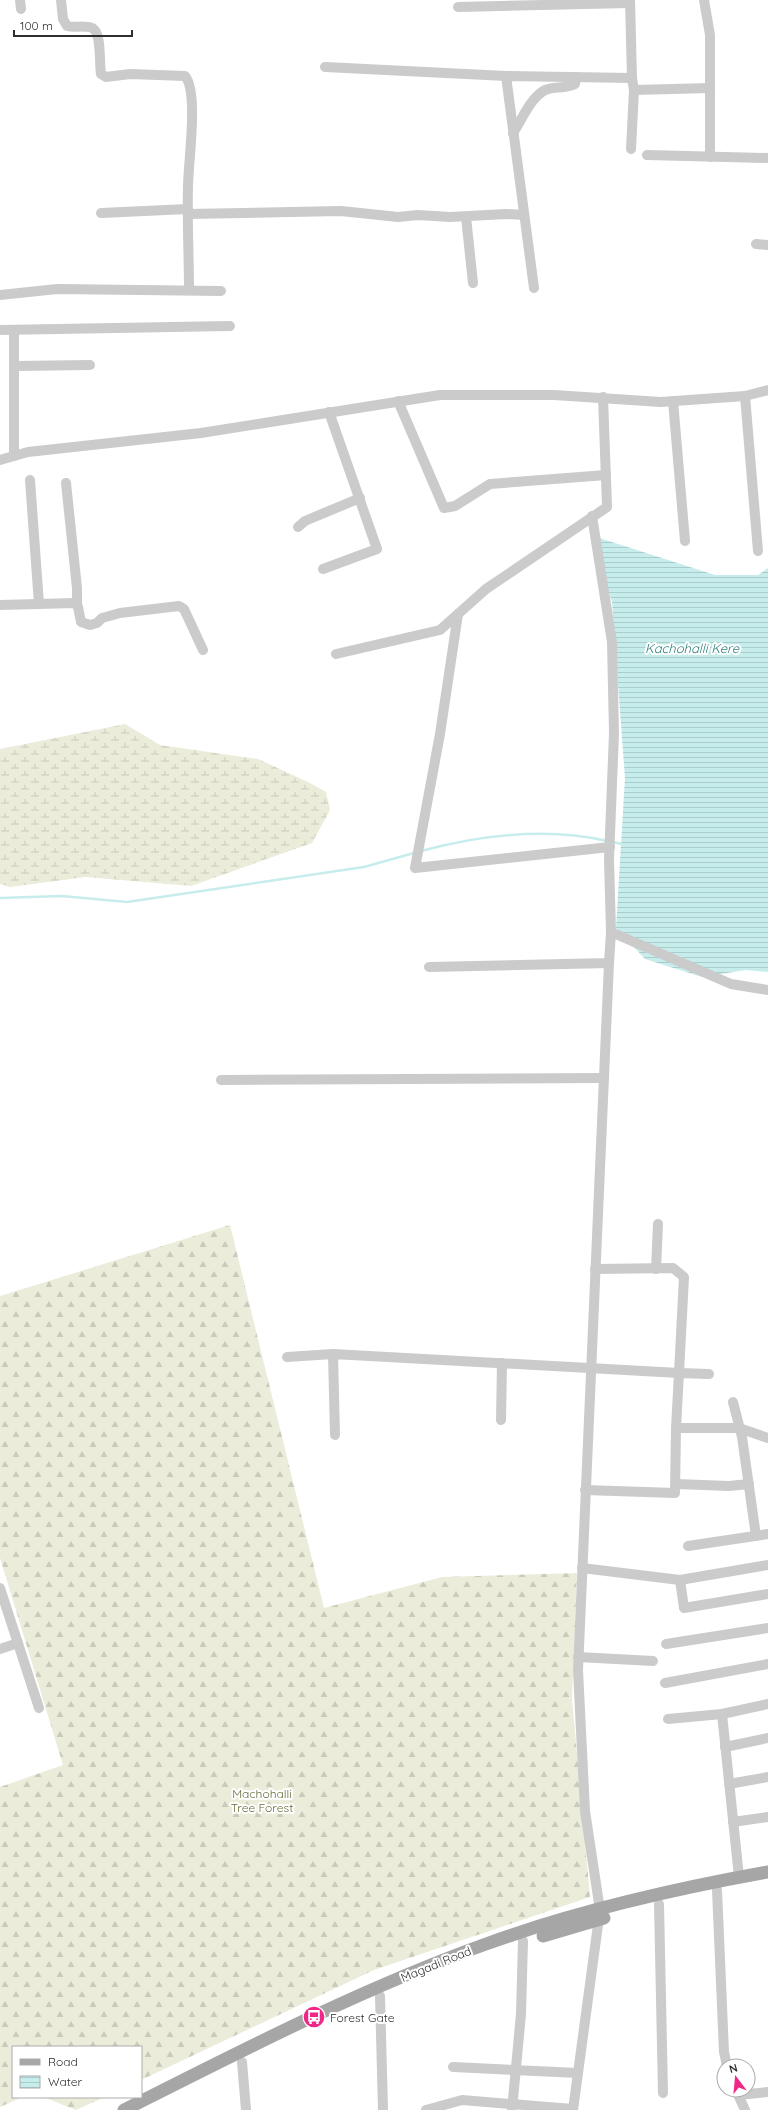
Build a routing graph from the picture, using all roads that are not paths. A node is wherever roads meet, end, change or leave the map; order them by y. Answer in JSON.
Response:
{"nodes":[{"id":1,"x":61,"y":0,"type":"edge"},
{"id":2,"x":704,"y":0,"type":"edge"},
{"id":3,"x":630,"y":1,"type":"edge"},
{"id":4,"x":458,"y":6,"type":"dead end"},
{"id":5,"x":325,"y":67,"type":"dead end"},
{"id":6,"x":506,"y":76,"type":"junction"},
{"id":7,"x":576,"y":77,"type":"junction"},
{"id":8,"x":632,"y":78,"type":"junction"},
{"id":9,"x":710,"y":88,"type":"junction"},
{"id":10,"x":634,"y":90,"type":"junction"},
{"id":11,"x":513,"y":133,"type":"junction"},
{"id":12,"x":631,"y":149,"type":"dead end"},
{"id":13,"x":647,"y":155,"type":"dead end"},
{"id":14,"x":710,"y":157,"type":"junction"},
{"id":15,"x":768,"y":158,"type":"edge"},
{"id":16,"x":188,"y":212,"type":"junction"},
{"id":17,"x":101,"y":213,"type":"dead end"},
{"id":18,"x":524,"y":215,"type":"junction"},
{"id":19,"x":466,"y":217,"type":"junction"},
{"id":20,"x":756,"y":244,"type":"dead end"},
{"id":21,"x":768,"y":244,"type":"edge"},
{"id":22,"x":473,"y":283,"type":"dead end"},
{"id":23,"x":534,"y":288,"type":"dead end"},
{"id":24,"x":189,"y":290,"type":"junction"},
{"id":25,"x":221,"y":292,"type":"dead end"},
{"id":26,"x":0,"y":295,"type":"edge"},
{"id":27,"x":230,"y":326,"type":"dead end"},
{"id":28,"x":0,"y":330,"type":"edge"},
{"id":29,"x":14,"y":331,"type":"junction"},
{"id":30,"x":90,"y":364,"type":"dead end"},
{"id":31,"x":15,"y":366,"type":"junction"},
{"id":32,"x":768,"y":390,"type":"edge"},
{"id":33,"x":745,"y":396,"type":"junction"},
{"id":34,"x":603,"y":397,"type":"junction"},
{"id":35,"x":398,"y":401,"type":"junction"},
{"id":36,"x":673,"y":401,"type":"junction"},
{"id":37,"x":329,"y":412,"type":"junction"},
{"id":38,"x":14,"y":456,"type":"junction"},
{"id":39,"x":0,"y":460,"type":"edge"},
{"id":40,"x":606,"y":475,"type":"junction"},
{"id":41,"x":30,"y":480,"type":"dead end"},
{"id":42,"x":66,"y":483,"type":"dead end"},
{"id":43,"x":360,"y":498,"type":"junction"},
{"id":44,"x":592,"y":516,"type":"junction"},
{"id":45,"x":298,"y":527,"type":"dead end"},
{"id":46,"x":685,"y":541,"type":"dead end"},
{"id":47,"x":758,"y":551,"type":"dead end"},
{"id":48,"x":323,"y":569,"type":"dead end"},
{"id":49,"x":39,"y":604,"type":"junction"},
{"id":50,"x":0,"y":605,"type":"edge"},
{"id":51,"x":77,"y":606,"type":"junction"},
{"id":52,"x":458,"y":614,"type":"junction"},
{"id":53,"x":203,"y":650,"type":"dead end"},
{"id":54,"x":336,"y":654,"type":"dead end"},
{"id":55,"x":610,"y":847,"type":"junction"},
{"id":56,"x":611,"y":932,"type":"junction"},
{"id":57,"x":609,"y":963,"type":"junction"},
{"id":58,"x":429,"y":966,"type":"dead end"},
{"id":59,"x":768,"y":990,"type":"edge"},
{"id":60,"x":604,"y":1078,"type":"junction"},
{"id":61,"x":221,"y":1080,"type":"dead end"},
{"id":62,"x":658,"y":1224,"type":"dead end"},
{"id":63,"x":596,"y":1269,"type":"junction"},
{"id":64,"x":656,"y":1269,"type":"junction"},
{"id":65,"x":333,"y":1354,"type":"junction"},
{"id":66,"x":287,"y":1357,"type":"dead end"},
{"id":67,"x":502,"y":1363,"type":"junction"},
{"id":68,"x":591,"y":1368,"type":"junction"},
{"id":69,"x":679,"y":1373,"type":"junction"},
{"id":70,"x":709,"y":1374,"type":"dead end"},
{"id":71,"x":733,"y":1402,"type":"dead end"},
{"id":72,"x":501,"y":1420,"type":"dead end"},
{"id":73,"x":676,"y":1428,"type":"junction"},
{"id":74,"x":739,"y":1428,"type":"junction"},
{"id":75,"x":335,"y":1435,"type":"dead end"},
{"id":76,"x":768,"y":1438,"type":"edge"},
{"id":77,"x":676,"y":1484,"type":"junction"},
{"id":78,"x":749,"y":1484,"type":"junction"},
{"id":79,"x":585,"y":1490,"type":"junction"},
{"id":80,"x":768,"y":1534,"type":"edge"},
{"id":81,"x":756,"y":1536,"type":"junction"},
{"id":82,"x":688,"y":1546,"type":"dead end"},
{"id":83,"x":768,"y":1565,"type":"edge"},
{"id":84,"x":582,"y":1568,"type":"junction"},
{"id":85,"x":680,"y":1580,"type":"junction"},
{"id":86,"x":0,"y":1588,"type":"edge"},
{"id":87,"x":768,"y":1594,"type":"edge"},
{"id":88,"x":768,"y":1628,"type":"edge"},
{"id":89,"x":18,"y":1643,"type":"junction"},
{"id":90,"x":666,"y":1644,"type":"dead end"},
{"id":91,"x":0,"y":1649,"type":"edge"},
{"id":92,"x":578,"y":1657,"type":"junction"},
{"id":93,"x":653,"y":1661,"type":"dead end"},
{"id":94,"x":768,"y":1664,"type":"edge"},
{"id":95,"x":665,"y":1683,"type":"dead end"},
{"id":96,"x":768,"y":1704,"type":"edge"},
{"id":97,"x":39,"y":1708,"type":"dead end"},
{"id":98,"x":722,"y":1714,"type":"junction"},
{"id":99,"x":668,"y":1719,"type":"dead end"},
{"id":100,"x":768,"y":1738,"type":"edge"},
{"id":101,"x":725,"y":1747,"type":"junction"},
{"id":102,"x":768,"y":1777,"type":"edge"},
{"id":103,"x":729,"y":1784,"type":"junction"},
{"id":104,"x":768,"y":1818,"type":"edge"},
{"id":105,"x":733,"y":1822,"type":"junction"},
{"id":106,"x":768,"y":1872,"type":"edge"},
{"id":107,"x":739,"y":1877,"type":"junction"},
{"id":108,"x":768,"y":1881,"type":"edge"},
{"id":109,"x":717,"y":1890,"type":"junction"},
{"id":110,"x":659,"y":1904,"type":"junction"},
{"id":111,"x":599,"y":1914,"type":"junction"},
{"id":112,"x":523,"y":1941,"type":"junction"},
{"id":113,"x":380,"y":1996,"type":"junction"},
{"id":114,"x":725,"y":2058,"type":"edge"},
{"id":115,"x":242,"y":2062,"type":"junction"},
{"id":116,"x":453,"y":2067,"type":"dead end"},
{"id":117,"x":516,"y":2069,"type":"junction"},
{"id":118,"x":578,"y":2073,"type":"junction"},
{"id":119,"x":756,"y":2092,"type":"edge"},
{"id":120,"x":768,"y":2092,"type":"edge"},
{"id":121,"x":663,"y":2093,"type":"dead end"},
{"id":122,"x":739,"y":2098,"type":"edge"},
{"id":123,"x":512,"y":2108,"type":"edge"},
{"id":124,"x":124,"y":2110,"type":"edge"},
{"id":125,"x":143,"y":2110,"type":"edge"},
{"id":126,"x":246,"y":2110,"type":"edge"},
{"id":127,"x":383,"y":2110,"type":"edge"},
{"id":128,"x":426,"y":2110,"type":"edge"},
{"id":129,"x":573,"y":2110,"type":"edge"},
{"id":130,"x":745,"y":2110,"type":"edge"}],
"edges":[{"from":1,"to":16,"type":"street"},
{"from":2,"to":9,"type":"street"},
{"from":3,"to":4,"type":"street"},
{"from":3,"to":8,"type":"street"},
{"from":5,"to":6,"type":"street"},
{"from":6,"to":7,"type":"street"},
{"from":6,"to":11,"type":"street"},
{"from":7,"to":8,"type":"street"},
{"from":7,"to":11,"type":"street"},
{"from":8,"to":10,"type":"street"},
{"from":9,"to":10,"type":"street"},
{"from":9,"to":14,"type":"street"},
{"from":10,"to":12,"type":"street"},
{"from":11,"to":18,"type":"street"},
{"from":13,"to":14,"type":"street"},
{"from":14,"to":15,"type":"street"},
{"from":16,"to":17,"type":"street"},
{"from":16,"to":19,"type":"street"},
{"from":16,"to":24,"type":"street"},
{"from":18,"to":19,"type":"street"},
{"from":18,"to":23,"type":"street"},
{"from":19,"to":22,"type":"street"},
{"from":20,"to":21,"type":"street"},
{"from":24,"to":25,"type":"street"},
{"from":24,"to":26,"type":"street"},
{"from":27,"to":29,"type":"street"},
{"from":28,"to":29,"type":"street"},
{"from":29,"to":31,"type":"street"},
{"from":30,"to":31,"type":"street"},
{"from":31,"to":38,"type":"street"},
{"from":32,"to":33,"type":"street"},
{"from":33,"to":36,"type":"street"},
{"from":33,"to":47,"type":"street"},
{"from":34,"to":35,"type":"street"},
{"from":34,"to":36,"type":"street"},
{"from":34,"to":40,"type":"street"},
{"from":35,"to":37,"type":"street"},
{"from":35,"to":40,"type":"street"},
{"from":36,"to":46,"type":"street"},
{"from":37,"to":38,"type":"street"},
{"from":37,"to":43,"type":"street"},
{"from":38,"to":39,"type":"street"},
{"from":40,"to":44,"type":"street"},
{"from":41,"to":49,"type":"street"},
{"from":42,"to":51,"type":"street"},
{"from":43,"to":45,"type":"street"},
{"from":43,"to":48,"type":"street"},
{"from":44,"to":52,"type":"street"},
{"from":44,"to":55,"type":"street"},
{"from":49,"to":50,"type":"street"},
{"from":49,"to":51,"type":"street"},
{"from":51,"to":53,"type":"street"},
{"from":52,"to":54,"type":"street"},
{"from":52,"to":55,"type":"street"},
{"from":55,"to":56,"type":"street"},
{"from":56,"to":57,"type":"street"},
{"from":56,"to":59,"type":"street"},
{"from":57,"to":58,"type":"street"},
{"from":57,"to":60,"type":"street"},
{"from":60,"to":61,"type":"street"},
{"from":60,"to":63,"type":"street"},
{"from":62,"to":64,"type":"street"},
{"from":63,"to":64,"type":"street"},
{"from":63,"to":68,"type":"street"},
{"from":64,"to":69,"type":"street"},
{"from":65,"to":66,"type":"street"},
{"from":65,"to":67,"type":"street"},
{"from":65,"to":75,"type":"street"},
{"from":67,"to":68,"type":"street"},
{"from":67,"to":72,"type":"street"},
{"from":68,"to":69,"type":"street"},
{"from":68,"to":79,"type":"street"},
{"from":69,"to":70,"type":"street"},
{"from":69,"to":73,"type":"street"},
{"from":71,"to":74,"type":"street"},
{"from":73,"to":74,"type":"street"},
{"from":73,"to":77,"type":"street"},
{"from":74,"to":76,"type":"street"},
{"from":74,"to":78,"type":"street"},
{"from":77,"to":78,"type":"street"},
{"from":77,"to":79,"type":"street"},
{"from":78,"to":81,"type":"street"},
{"from":79,"to":84,"type":"street"},
{"from":80,"to":81,"type":"street"},
{"from":81,"to":82,"type":"street"},
{"from":83,"to":85,"type":"street"},
{"from":84,"to":85,"type":"street"},
{"from":84,"to":92,"type":"street"},
{"from":85,"to":87,"type":"street"},
{"from":86,"to":89,"type":"street"},
{"from":88,"to":90,"type":"street"},
{"from":89,"to":91,"type":"street"},
{"from":89,"to":97,"type":"street"},
{"from":92,"to":93,"type":"street"},
{"from":92,"to":111,"type":"street"},
{"from":94,"to":95,"type":"street"},
{"from":96,"to":98,"type":"street"},
{"from":98,"to":99,"type":"street"},
{"from":98,"to":101,"type":"street"},
{"from":100,"to":101,"type":"street"},
{"from":101,"to":103,"type":"street"},
{"from":102,"to":103,"type":"street"},
{"from":103,"to":105,"type":"street"},
{"from":104,"to":105,"type":"street"},
{"from":105,"to":107,"type":"street"},
{"from":106,"to":107,"type":"main road","name":"Magadi Road"},
{"from":107,"to":111,"type":"main road","name":"Magadi Road"},
{"from":108,"to":109,"type":"main road","name":"Magadi Road"},
{"from":109,"to":110,"type":"main road","name":"Magadi Road"},
{"from":109,"to":114,"type":"street"},
{"from":110,"to":111,"type":"main road","name":"Magadi Road"},
{"from":110,"to":121,"type":"street"},
{"from":111,"to":112,"type":"main road","name":"Magadi Road"},
{"from":111,"to":118,"type":"street"},
{"from":111,"to":124,"type":"main road","name":"Magadi Road"},
{"from":112,"to":113,"type":"main road","name":"Magadi Road"},
{"from":112,"to":117,"type":"street"},
{"from":113,"to":115,"type":"main road","name":"Magadi Road"},
{"from":113,"to":127,"type":"street"},
{"from":115,"to":125,"type":"main road","name":"Magadi Road"},
{"from":115,"to":126,"type":"street"},
{"from":116,"to":117,"type":"street"},
{"from":117,"to":118,"type":"street"},
{"from":117,"to":123,"type":"street"},
{"from":118,"to":129,"type":"street"},
{"from":119,"to":120,"type":"street"},
{"from":122,"to":130,"type":"street"},
{"from":123,"to":128,"type":"street"},
{"from":123,"to":129,"type":"street"}]}
